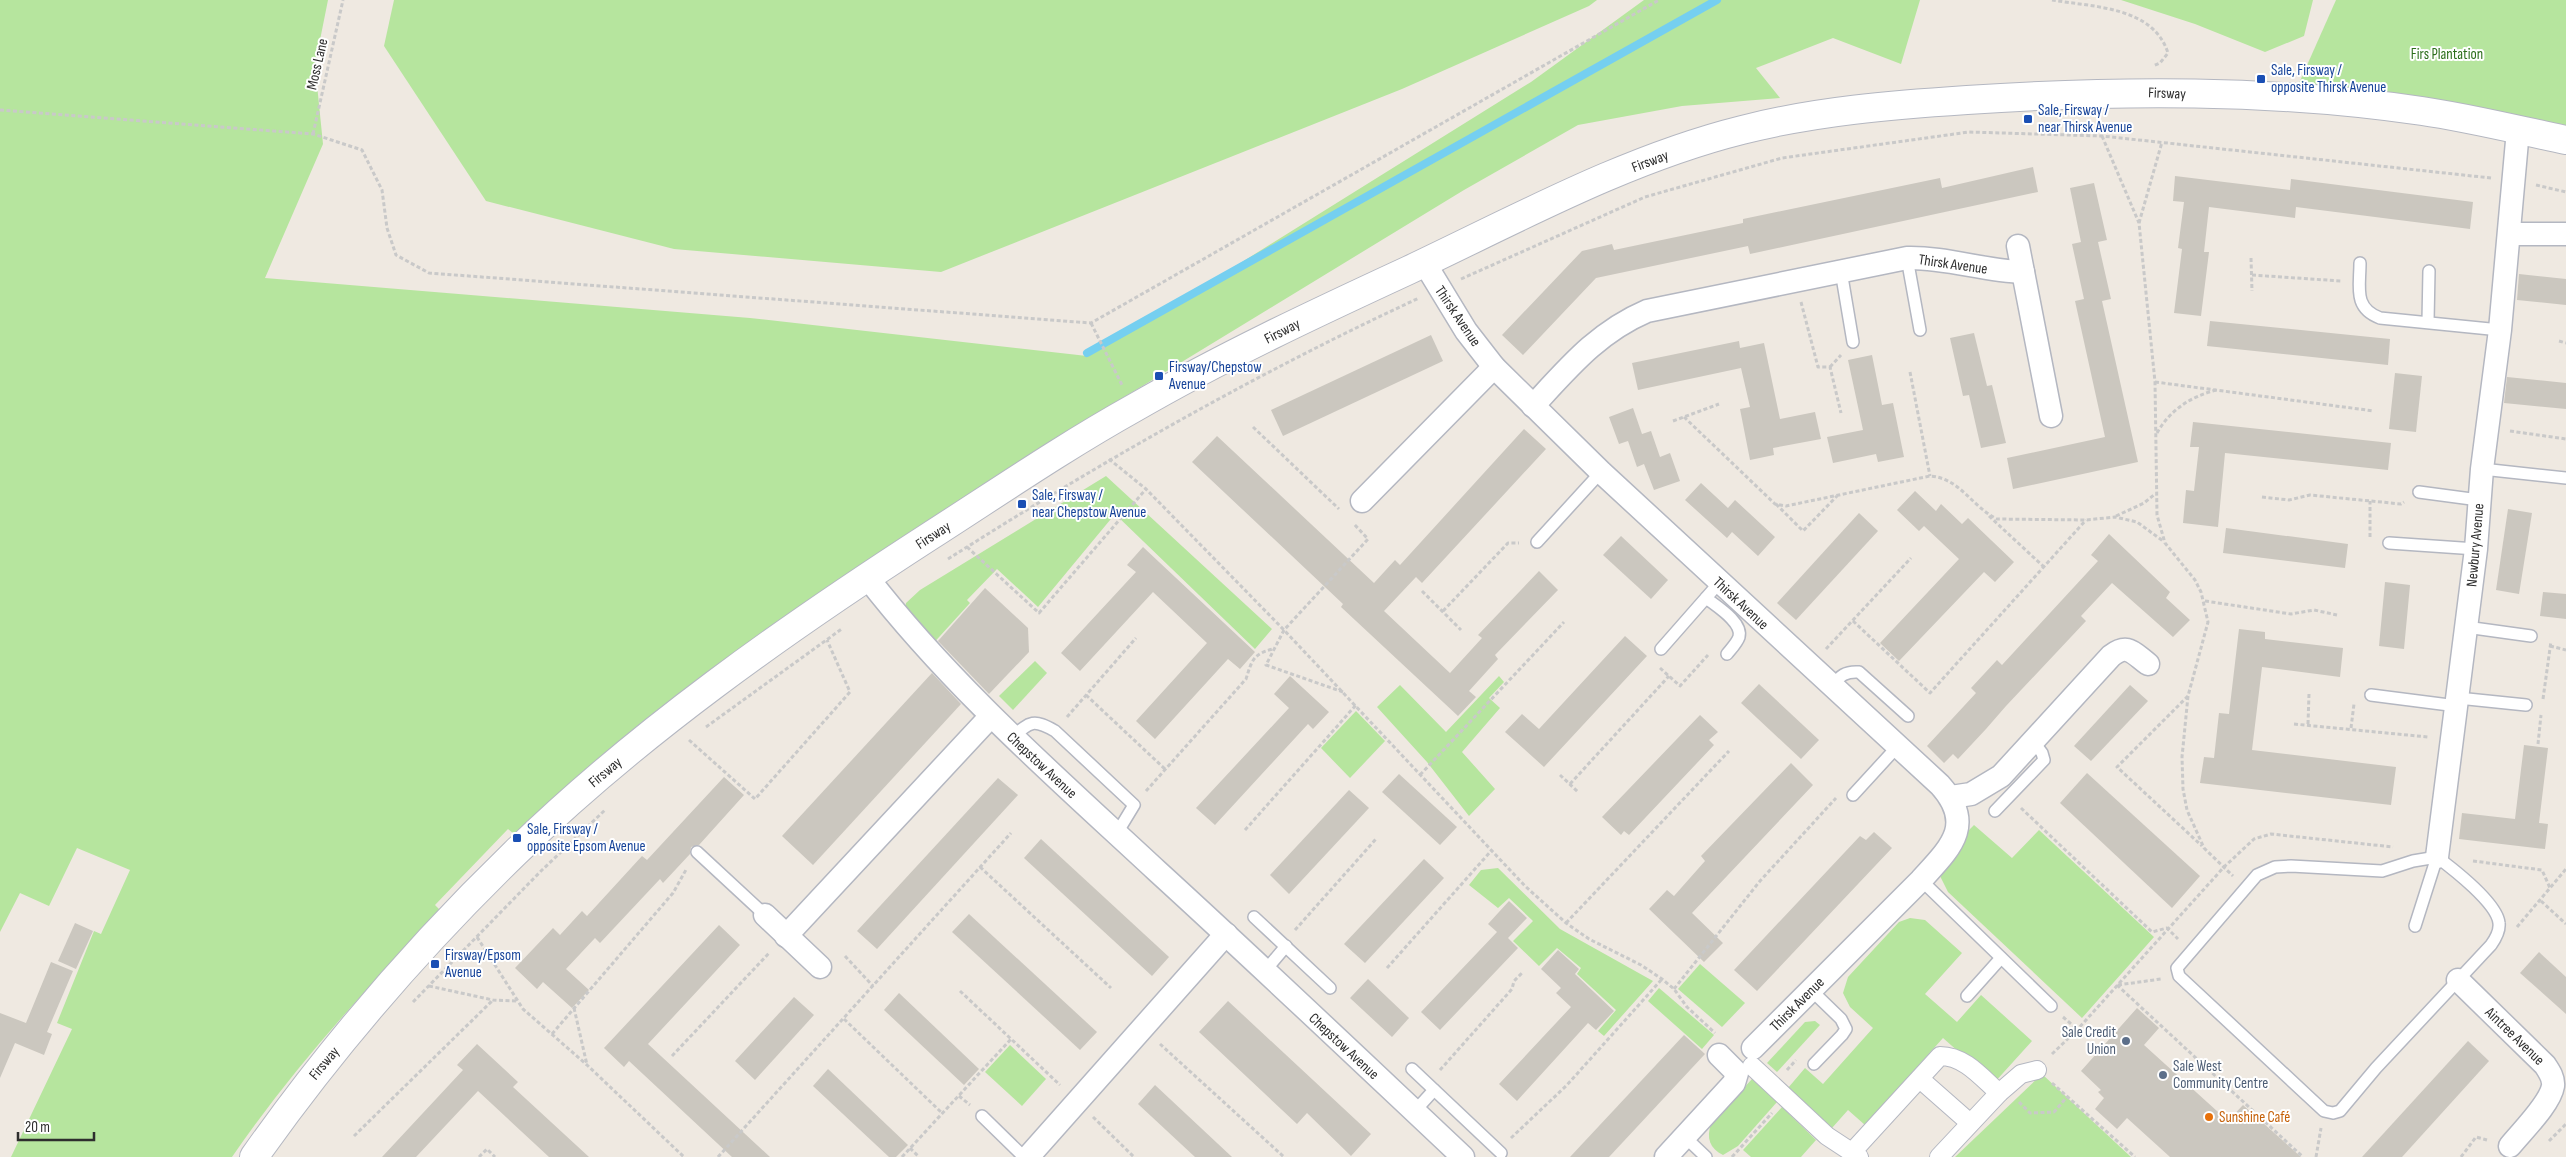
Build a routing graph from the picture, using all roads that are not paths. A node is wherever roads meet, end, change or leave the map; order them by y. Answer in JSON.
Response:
{"nodes":[{"id":1,"x":2518,"y":130,"type":"junction"},
{"id":2,"x":2566,"y":140,"type":"edge"},
{"id":3,"x":2510,"y":234,"type":"junction"},
{"id":4,"x":2566,"y":234,"type":"edge"},
{"id":5,"x":2018,"y":246,"type":"dead end"},
{"id":6,"x":1906,"y":258,"type":"junction"},
{"id":7,"x":1424,"y":262,"type":"junction"},
{"id":8,"x":2360,"y":263,"type":"dead end"},
{"id":9,"x":1841,"y":271,"type":"junction"},
{"id":10,"x":2429,"y":271,"type":"dead end"},
{"id":11,"x":2023,"y":272,"type":"junction"},
{"id":12,"x":2428,"y":321,"type":"junction"},
{"id":13,"x":1920,"y":330,"type":"dead end"},
{"id":14,"x":2500,"y":330,"type":"junction"},
{"id":15,"x":1853,"y":342,"type":"dead end"},
{"id":16,"x":1494,"y":367,"type":"junction"},
{"id":17,"x":1533,"y":406,"type":"junction"},
{"id":18,"x":2051,"y":416,"type":"dead end"},
{"id":19,"x":2482,"y":469,"type":"junction"},
{"id":20,"x":1601,"y":472,"type":"junction"},
{"id":21,"x":2566,"y":478,"type":"edge"},
{"id":22,"x":2419,"y":492,"type":"road end"},
{"id":23,"x":2479,"y":500,"type":"junction"},
{"id":24,"x":1354,"y":509,"type":"road end"},
{"id":25,"x":1537,"y":542,"type":"road end"},
{"id":26,"x":2389,"y":543,"type":"road end"},
{"id":27,"x":2476,"y":549,"type":"junction"},
{"id":28,"x":867,"y":577,"type":"junction"},
{"id":29,"x":1713,"y":590,"type":"junction"},
{"id":30,"x":2466,"y":627,"type":"junction"},
{"id":31,"x":2531,"y":636,"type":"road end"},
{"id":32,"x":1661,"y":649,"type":"road end"},
{"id":33,"x":1727,"y":654,"type":"road end"},
{"id":34,"x":2148,"y":664,"type":"dead end"},
{"id":35,"x":1832,"y":686,"type":"junction"},
{"id":36,"x":2371,"y":695,"type":"dead end"},
{"id":37,"x":2457,"y":702,"type":"junction"},
{"id":38,"x":2526,"y":704,"type":"dead end"},
{"id":39,"x":1908,"y":716,"type":"dead end"},
{"id":40,"x":990,"y":717,"type":"junction"},
{"id":41,"x":1013,"y":737,"type":"junction"},
{"id":42,"x":2033,"y":741,"type":"junction"},
{"id":43,"x":1896,"y":747,"type":"junction"},
{"id":44,"x":1853,"y":795,"type":"road end"},
{"id":45,"x":1951,"y":797,"type":"junction"},
{"id":46,"x":1995,"y":811,"type":"dead end"},
{"id":47,"x":1116,"y":833,"type":"junction"},
{"id":48,"x":697,"y":852,"type":"road end"},
{"id":49,"x":2437,"y":857,"type":"junction"},
{"id":50,"x":1921,"y":880,"type":"junction"},
{"id":51,"x":765,"y":915,"type":"joint"},
{"id":52,"x":1254,"y":916,"type":"dead end"},
{"id":53,"x":2415,"y":926,"type":"dead end"},
{"id":54,"x":1226,"y":934,"type":"junction"},
{"id":55,"x":786,"y":936,"type":"junction"},
{"id":56,"x":1284,"y":945,"type":"junction"},
{"id":57,"x":2001,"y":958,"type":"junction"},
{"id":58,"x":820,"y":967,"type":"dead end"},
{"id":59,"x":1265,"y":971,"type":"junction"},
{"id":60,"x":2458,"y":980,"type":"junction"},
{"id":61,"x":1330,"y":988,"type":"dead end"},
{"id":62,"x":1810,"y":989,"type":"junction"},
{"id":63,"x":1967,"y":996,"type":"dead end"},
{"id":64,"x":2051,"y":1006,"type":"dead end"},
{"id":65,"x":1719,"y":1055,"type":"dead end"},
{"id":66,"x":1752,"y":1057,"type":"joint"},
{"id":67,"x":1814,"y":1064,"type":"road end"},
{"id":68,"x":1412,"y":1068,"type":"dead end"},
{"id":69,"x":2037,"y":1070,"type":"road end"},
{"id":70,"x":1920,"y":1079,"type":"junction"},
{"id":71,"x":1431,"y":1087,"type":"junction"},
{"id":72,"x":2002,"y":1090,"type":"junction"},
{"id":73,"x":1414,"y":1112,"type":"junction"},
{"id":74,"x":982,"y":1116,"type":"dead end"},
{"id":75,"x":1970,"y":1123,"type":"junction"},
{"id":76,"x":1685,"y":1137,"type":"junction"},
{"id":77,"x":2510,"y":1146,"type":"road end"},
{"id":78,"x":1501,"y":1153,"type":"dead end"},
{"id":79,"x":1856,"y":1154,"type":"edge"},
{"id":80,"x":254,"y":1157,"type":"edge"},
{"id":81,"x":1026,"y":1157,"type":"edge"},
{"id":82,"x":1463,"y":1157,"type":"edge"},
{"id":83,"x":1666,"y":1157,"type":"edge"},
{"id":84,"x":1706,"y":1157,"type":"edge"},
{"id":85,"x":1939,"y":1157,"type":"edge"}],
"edges":[{"from":1,"to":2,"type":"street","name":"Firsway"},
{"from":1,"to":3,"type":"street","name":"Newbury Avenue"},
{"from":1,"to":7,"type":"street","name":"Firsway"},
{"from":3,"to":4,"type":"street"},
{"from":3,"to":14,"type":"street","name":"Newbury Avenue"},
{"from":5,"to":11,"type":"street"},
{"from":6,"to":9,"type":"street","name":"Thirsk Avenue"},
{"from":6,"to":11,"type":"street","name":"Thirsk Avenue"},
{"from":6,"to":13,"type":"lane"},
{"from":7,"to":16,"type":"street","name":"Thirsk Avenue"},
{"from":7,"to":28,"type":"street","name":"Firsway"},
{"from":8,"to":12,"type":"lane"},
{"from":9,"to":15,"type":"lane"},
{"from":9,"to":17,"type":"street","name":"Thirsk Avenue"},
{"from":10,"to":12,"type":"lane"},
{"from":11,"to":18,"type":"street"},
{"from":12,"to":14,"type":"lane"},
{"from":14,"to":19,"type":"street","name":"Newbury Avenue"},
{"from":16,"to":17,"type":"street","name":"Thirsk Avenue"},
{"from":16,"to":24,"type":"street"},
{"from":17,"to":20,"type":"street","name":"Thirsk Avenue"},
{"from":19,"to":21,"type":"lane"},
{"from":19,"to":23,"type":"street","name":"Newbury Avenue"},
{"from":20,"to":25,"type":"lane"},
{"from":20,"to":29,"type":"street","name":"Thirsk Avenue"},
{"from":22,"to":23,"type":"lane"},
{"from":23,"to":27,"type":"street","name":"Newbury Avenue"},
{"from":26,"to":27,"type":"lane"},
{"from":27,"to":30,"type":"street","name":"Newbury Avenue"},
{"from":28,"to":40,"type":"street","name":"Chepstow Avenue"},
{"from":28,"to":80,"type":"street","name":"Firsway"},
{"from":29,"to":32,"type":"lane"},
{"from":29,"to":33,"type":"lane"},
{"from":29,"to":35,"type":"street","name":"Thirsk Avenue"},
{"from":30,"to":31,"type":"lane"},
{"from":30,"to":37,"type":"street","name":"Newbury Avenue"},
{"from":34,"to":42,"type":"street"},
{"from":35,"to":39,"type":"lane"},
{"from":35,"to":43,"type":"street","name":"Thirsk Avenue"},
{"from":36,"to":37,"type":"lane"},
{"from":37,"to":38,"type":"lane"},
{"from":37,"to":49,"type":"street","name":"Newbury Avenue"},
{"from":40,"to":41,"type":"street","name":"Chepstow Avenue"},
{"from":40,"to":55,"type":"street"},
{"from":41,"to":47,"type":"street","name":"Chepstow Avenue"},
{"from":41,"to":47,"type":"lane"},
{"from":42,"to":45,"type":"street"},
{"from":42,"to":46,"type":"lane"},
{"from":43,"to":44,"type":"lane"},
{"from":43,"to":45,"type":"street","name":"Thirsk Avenue"},
{"from":45,"to":50,"type":"street","name":"Thirsk Avenue"},
{"from":47,"to":54,"type":"street","name":"Chepstow Avenue"},
{"from":48,"to":51,"type":"lane"},
{"from":49,"to":53,"type":"lane"},
{"from":49,"to":60,"type":"lane"},
{"from":49,"to":60,"type":"lane"},
{"from":50,"to":57,"type":"lane"},
{"from":50,"to":62,"type":"street","name":"Thirsk Avenue"},
{"from":51,"to":55,"type":"street"},
{"from":52,"to":56,"type":"lane"},
{"from":54,"to":59,"type":"street","name":"Chepstow Avenue"},
{"from":54,"to":81,"type":"street"},
{"from":55,"to":58,"type":"street"},
{"from":56,"to":59,"type":"lane"},
{"from":56,"to":61,"type":"lane"},
{"from":57,"to":63,"type":"lane"},
{"from":57,"to":64,"type":"lane"},
{"from":59,"to":73,"type":"street","name":"Chepstow Avenue"},
{"from":60,"to":77,"type":"street","name":"Aintree Avenue"},
{"from":62,"to":66,"type":"street","name":"Thirsk Avenue"},
{"from":62,"to":67,"type":"lane"},
{"from":65,"to":76,"type":"street"},
{"from":66,"to":79,"type":"street"},
{"from":68,"to":71,"type":"lane"},
{"from":69,"to":72,"type":"street"},
{"from":70,"to":72,"type":"street"},
{"from":70,"to":75,"type":"street"},
{"from":70,"to":79,"type":"street"},
{"from":71,"to":73,"type":"lane"},
{"from":71,"to":78,"type":"lane"},
{"from":72,"to":75,"type":"street"},
{"from":73,"to":82,"type":"street","name":"Chepstow Avenue"},
{"from":74,"to":81,"type":"lane"},
{"from":75,"to":85,"type":"street"},
{"from":76,"to":83,"type":"street"},
{"from":76,"to":84,"type":"lane"}]}
